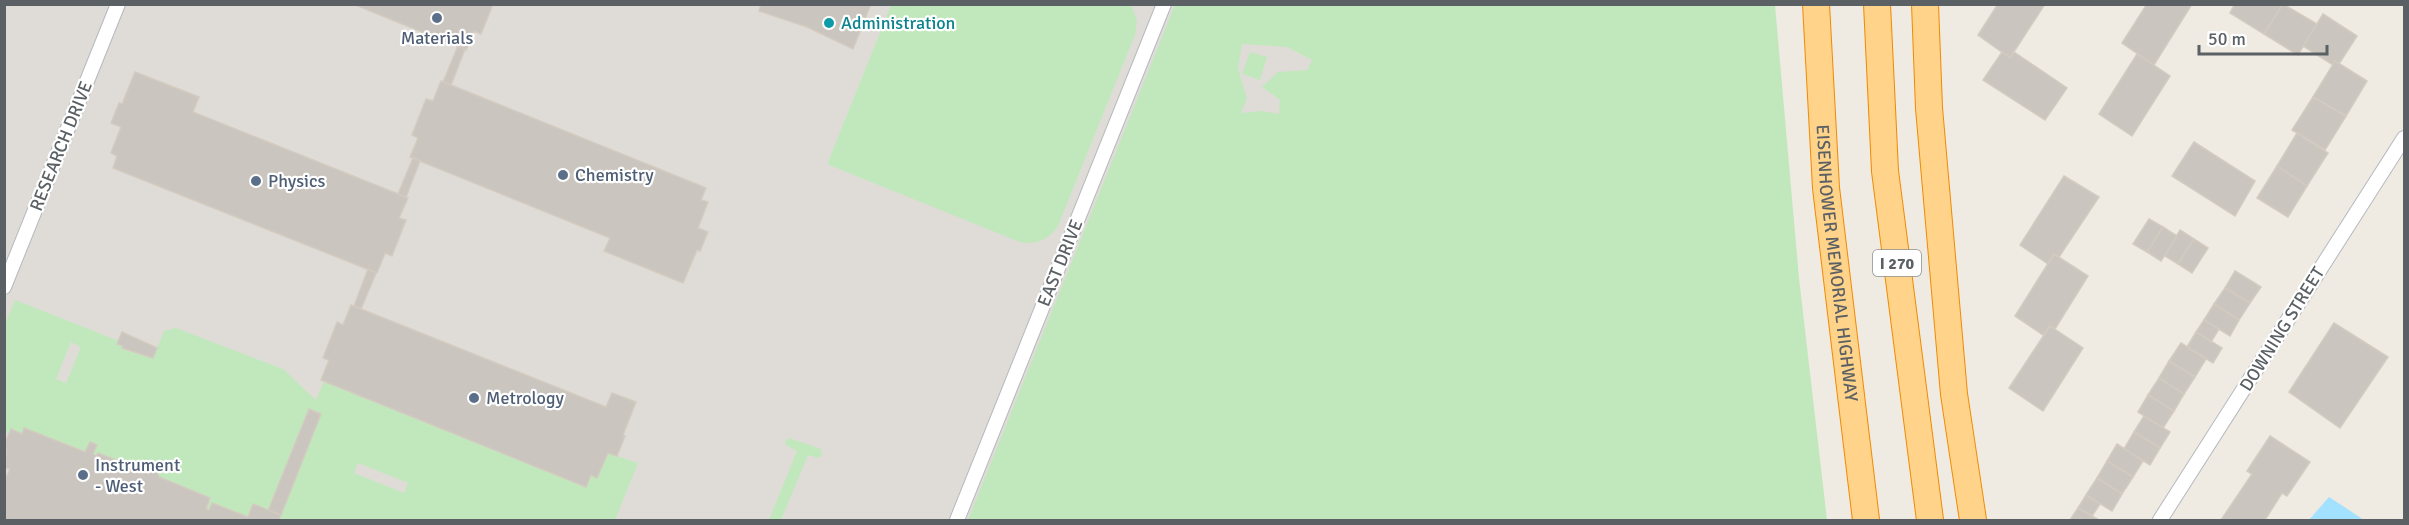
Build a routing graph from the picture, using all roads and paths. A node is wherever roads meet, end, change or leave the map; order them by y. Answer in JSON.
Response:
{"nodes":[{"id":1,"x":118,"y":4,"type":"edge"},
{"id":2,"x":1164,"y":4,"type":"edge"},
{"id":3,"x":1815,"y":4,"type":"edge"},
{"id":4,"x":1877,"y":4,"type":"edge"},
{"id":5,"x":1925,"y":4,"type":"edge"},
{"id":6,"x":2404,"y":138,"type":"edge"},
{"id":7,"x":4,"y":287,"type":"edge"},
{"id":8,"x":957,"y":520,"type":"edge"},
{"id":9,"x":1866,"y":520,"type":"edge"},
{"id":10,"x":1930,"y":520,"type":"edge"},
{"id":11,"x":1973,"y":520,"type":"edge"},
{"id":12,"x":2160,"y":520,"type":"edge"}],
"edges":[{"from":1,"to":7,"type":"street","name":"RESEARCH DRIVE"},
{"from":2,"to":8,"type":"street","name":"EAST DRIVE"},
{"from":3,"to":9,"type":"highway","name":"EISENHOWER MEMORIAL HIGHWAY"},
{"from":4,"to":10,"type":"highway","number":"I 270"},
{"from":5,"to":11,"type":"highway","number":"I 270"},
{"from":6,"to":12,"type":"street","name":"DOWNING STREET"}]}
